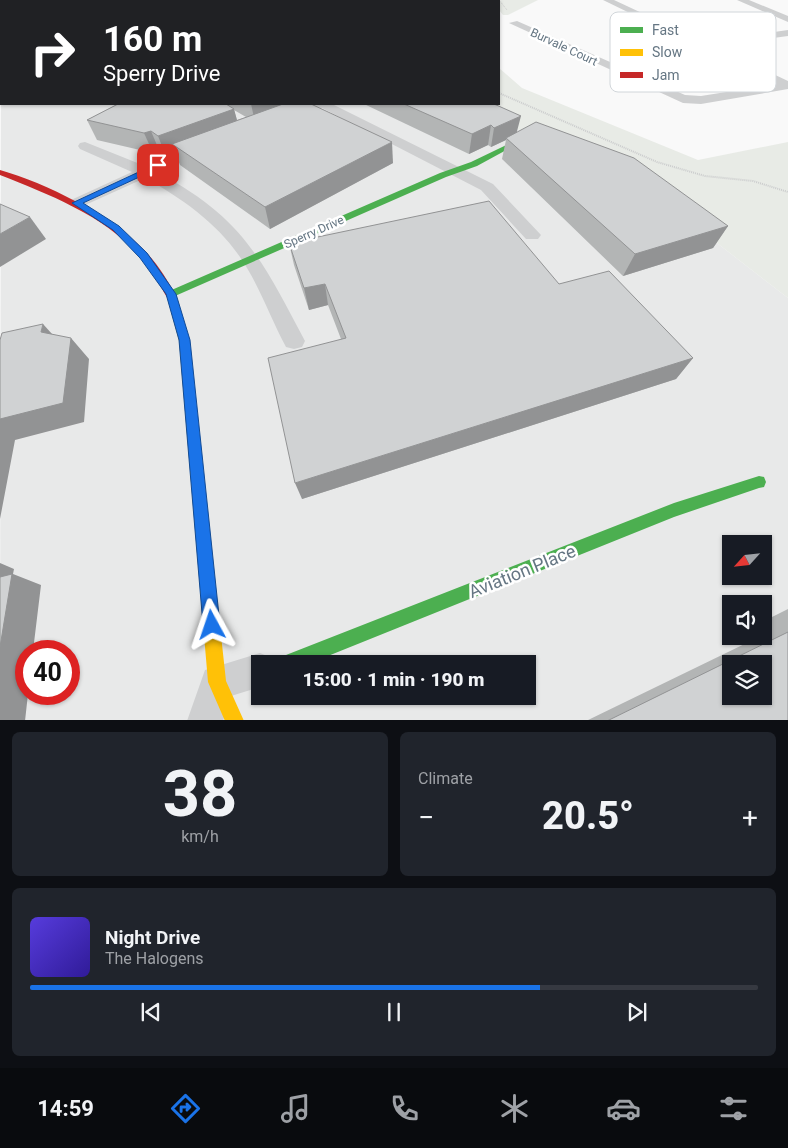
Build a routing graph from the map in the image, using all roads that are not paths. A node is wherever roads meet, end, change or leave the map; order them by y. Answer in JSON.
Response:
{"nodes":[{"id":1,"x":607,"y":0,"type":"edge"},
{"id":2,"x":741,"y":0,"type":"edge"},
{"id":3,"x":781,"y":6,"type":"dead end"},
{"id":4,"x":761,"y":8,"type":"junction"},
{"id":5,"x":632,"y":12,"type":"edge"},
{"id":6,"x":771,"y":12,"type":"edge"},
{"id":7,"x":776,"y":14,"type":"edge"},
{"id":8,"x":510,"y":19,"type":"road end"},
{"id":9,"x":788,"y":19,"type":"edge"},
{"id":10,"x":610,"y":65,"type":"edge"},
{"id":11,"x":776,"y":79,"type":"edge"},
{"id":12,"x":788,"y":85,"type":"edge"},
{"id":13,"x":668,"y":92,"type":"edge"},
{"id":14,"x":747,"y":92,"type":"edge"},
{"id":15,"x":320,"y":105,"type":"edge"},
{"id":16,"x":325,"y":105,"type":"edge"},
{"id":17,"x":271,"y":122,"type":"edge"},
{"id":18,"x":521,"y":140,"type":"edge"},
{"id":19,"x":218,"y":142,"type":"edge"},
{"id":20,"x":85,"y":146,"type":"dead end"},
{"id":21,"x":457,"y":170,"type":"junction"},
{"id":22,"x":146,"y":171,"type":"junction"},
{"id":23,"x":0,"y":172,"type":"edge"},
{"id":24,"x":76,"y":203,"type":"junction"},
{"id":25,"x":532,"y":235,"type":"dead end"},
{"id":26,"x":251,"y":259,"type":"junction"},
{"id":27,"x":171,"y":294,"type":"junction"},
{"id":28,"x":294,"y":341,"type":"dead end"},
{"id":29,"x":759,"y":482,"type":"dead end"},
{"id":30,"x":312,"y":655,"type":"edge"},
{"id":31,"x":251,"y":673,"type":"edge"},
{"id":32,"x":217,"y":682,"type":"junction"},
{"id":33,"x":205,"y":720,"type":"edge"},
{"id":34,"x":235,"y":720,"type":"edge"}],
"edges":[{"from":1,"to":5,"type":"street"},
{"from":2,"to":4,"type":"street"},
{"from":3,"to":4,"type":"street"},
{"from":4,"to":6,"type":"street"},
{"from":7,"to":9,"type":"street"},
{"from":8,"to":10,"type":"street","name":"Burvale Court"},
{"from":11,"to":12,"type":"street"},
{"from":13,"to":14,"type":"street","name":"Burvale Court"},
{"from":15,"to":17,"type":"street"},
{"from":16,"to":21,"type":"street"},
{"from":18,"to":21,"type":"street","name":"Sperry Drive"},
{"from":19,"to":22,"type":"street"},
{"from":20,"to":22,"type":"street"},
{"from":21,"to":25,"type":"street"},
{"from":21,"to":26,"type":"street","name":"Sperry Drive"},
{"from":22,"to":24,"type":"street"},
{"from":22,"to":26,"type":"street"},
{"from":23,"to":24,"type":"street"},
{"from":24,"to":27,"type":"street"},
{"from":26,"to":27,"type":"street","name":"Sperry Drive"},
{"from":26,"to":28,"type":"street"},
{"from":27,"to":32,"type":"street"},
{"from":29,"to":30,"type":"street","name":"Aviation Place"},
{"from":31,"to":32,"type":"street"},
{"from":32,"to":33,"type":"street"},
{"from":32,"to":34,"type":"street"}]}
